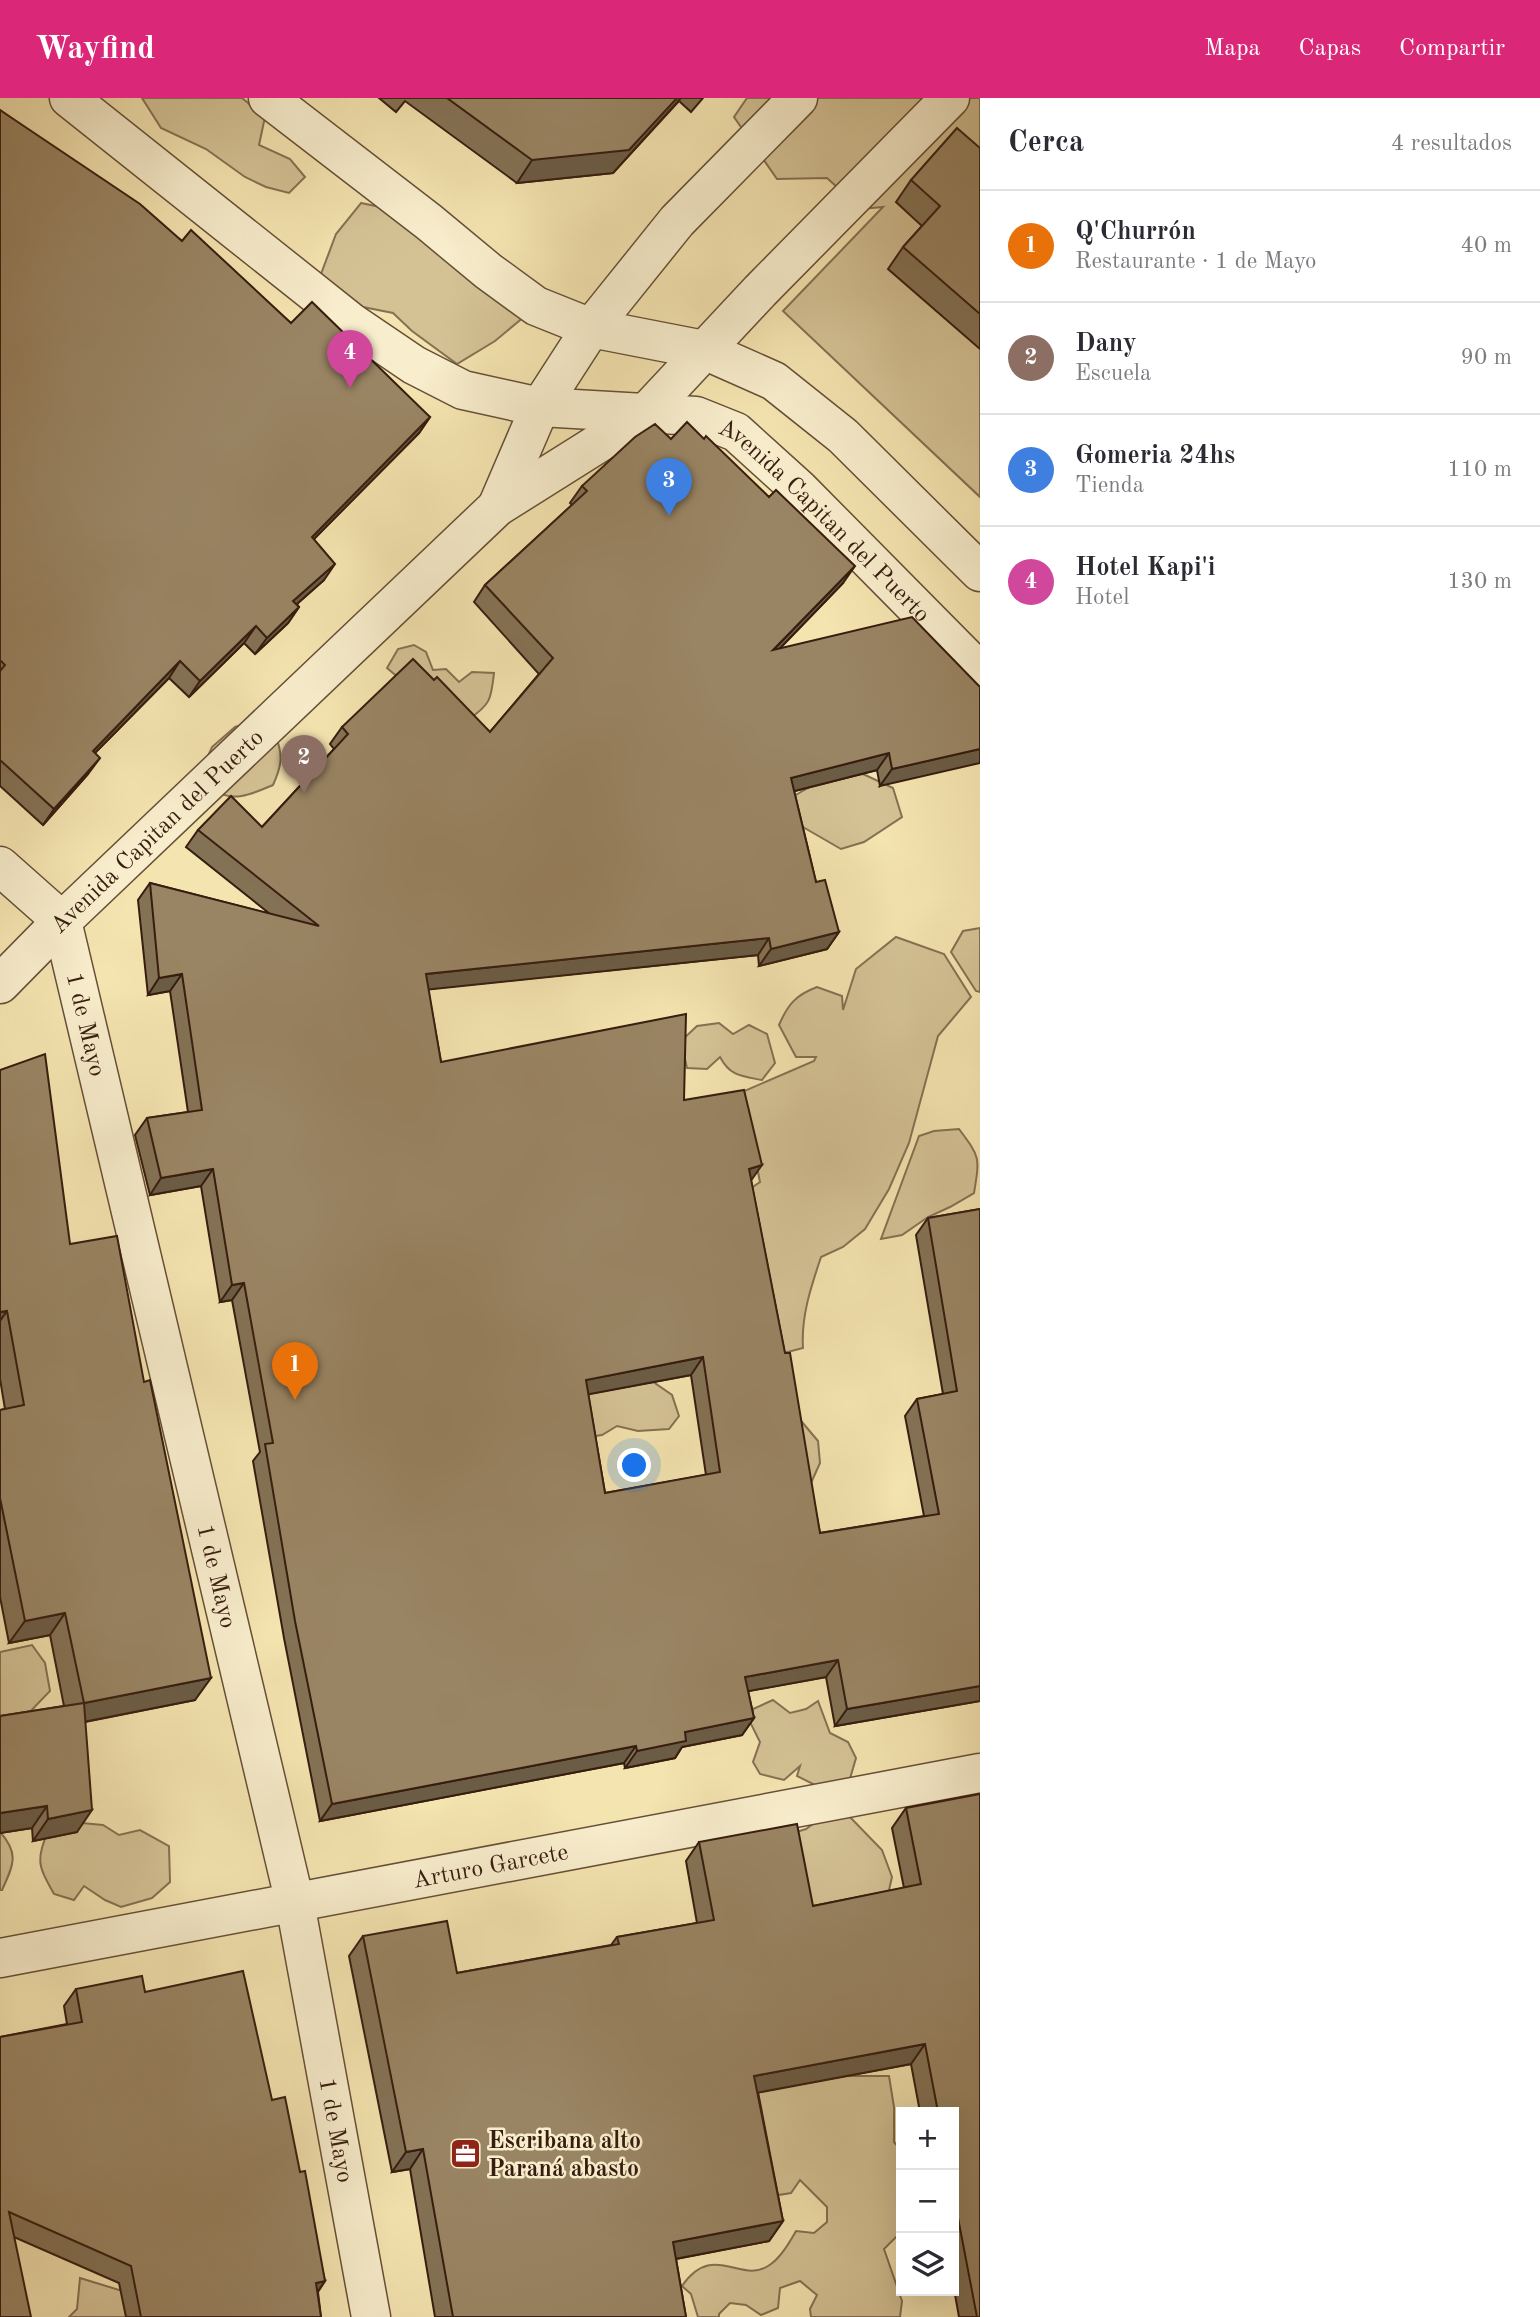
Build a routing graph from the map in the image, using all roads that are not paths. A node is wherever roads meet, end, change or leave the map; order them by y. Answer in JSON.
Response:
{"nodes":[{"id":1,"x":69,"y":98,"type":"edge"},
{"id":2,"x":268,"y":98,"type":"edge"},
{"id":3,"x":798,"y":98,"type":"edge"},
{"id":4,"x":950,"y":98,"type":"edge"},
{"id":5,"x":591,"y":328,"type":"junction"},
{"id":6,"x":705,"y":350,"type":"junction"},
{"id":7,"x":540,"y":407,"type":"junction"},
{"id":8,"x":645,"y":414,"type":"junction"},
{"id":9,"x":497,"y":507,"type":"junction"},
{"id":10,"x":980,"y":572,"type":"edge"},
{"id":11,"x":980,"y":672,"type":"edge"},
{"id":12,"x":0,"y":866,"type":"edge"},
{"id":13,"x":62,"y":921,"type":"junction"},
{"id":14,"x":0,"y":984,"type":"edge"},
{"id":15,"x":980,"y":1773,"type":"edge"},
{"id":16,"x":295,"y":1903,"type":"junction"},
{"id":17,"x":0,"y":1958,"type":"edge"},
{"id":18,"x":371,"y":2317,"type":"edge"}],
"edges":[{"from":1,"to":7,"type":"street","name":"Avenida Capitan del Puerto"},
{"from":2,"to":5,"type":"street"},
{"from":3,"to":5,"type":"street","name":"Avenida Capitan del Puerto"},
{"from":4,"to":6,"type":"street","name":"Avenida Capitan del Puerto"},
{"from":5,"to":6,"type":"street"},
{"from":5,"to":7,"type":"street","name":"Avenida Capitan del Puerto"},
{"from":6,"to":8,"type":"street","name":"Avenida Capitan del Puerto"},
{"from":6,"to":10,"type":"street"},
{"from":7,"to":8,"type":"street","name":"Avenida Capitan del Puerto"},
{"from":7,"to":9,"type":"street","name":"Avenida Capitan del Puerto"},
{"from":8,"to":9,"type":"street","name":"Avenida Capitan del Puerto"},
{"from":8,"to":11,"type":"street","name":"Avenida Capitan del Puerto"},
{"from":9,"to":13,"type":"street","name":"Avenida Capitan del Puerto"},
{"from":12,"to":13,"type":"street"},
{"from":13,"to":14,"type":"street","name":"Avenida Capitan del Puerto"},
{"from":13,"to":16,"type":"street","name":"1 de Mayo"},
{"from":15,"to":16,"type":"street","name":"Arturo Garcete"},
{"from":16,"to":17,"type":"street","name":"Arturo Garcete"},
{"from":16,"to":18,"type":"street","name":"1 de Mayo"}]}
